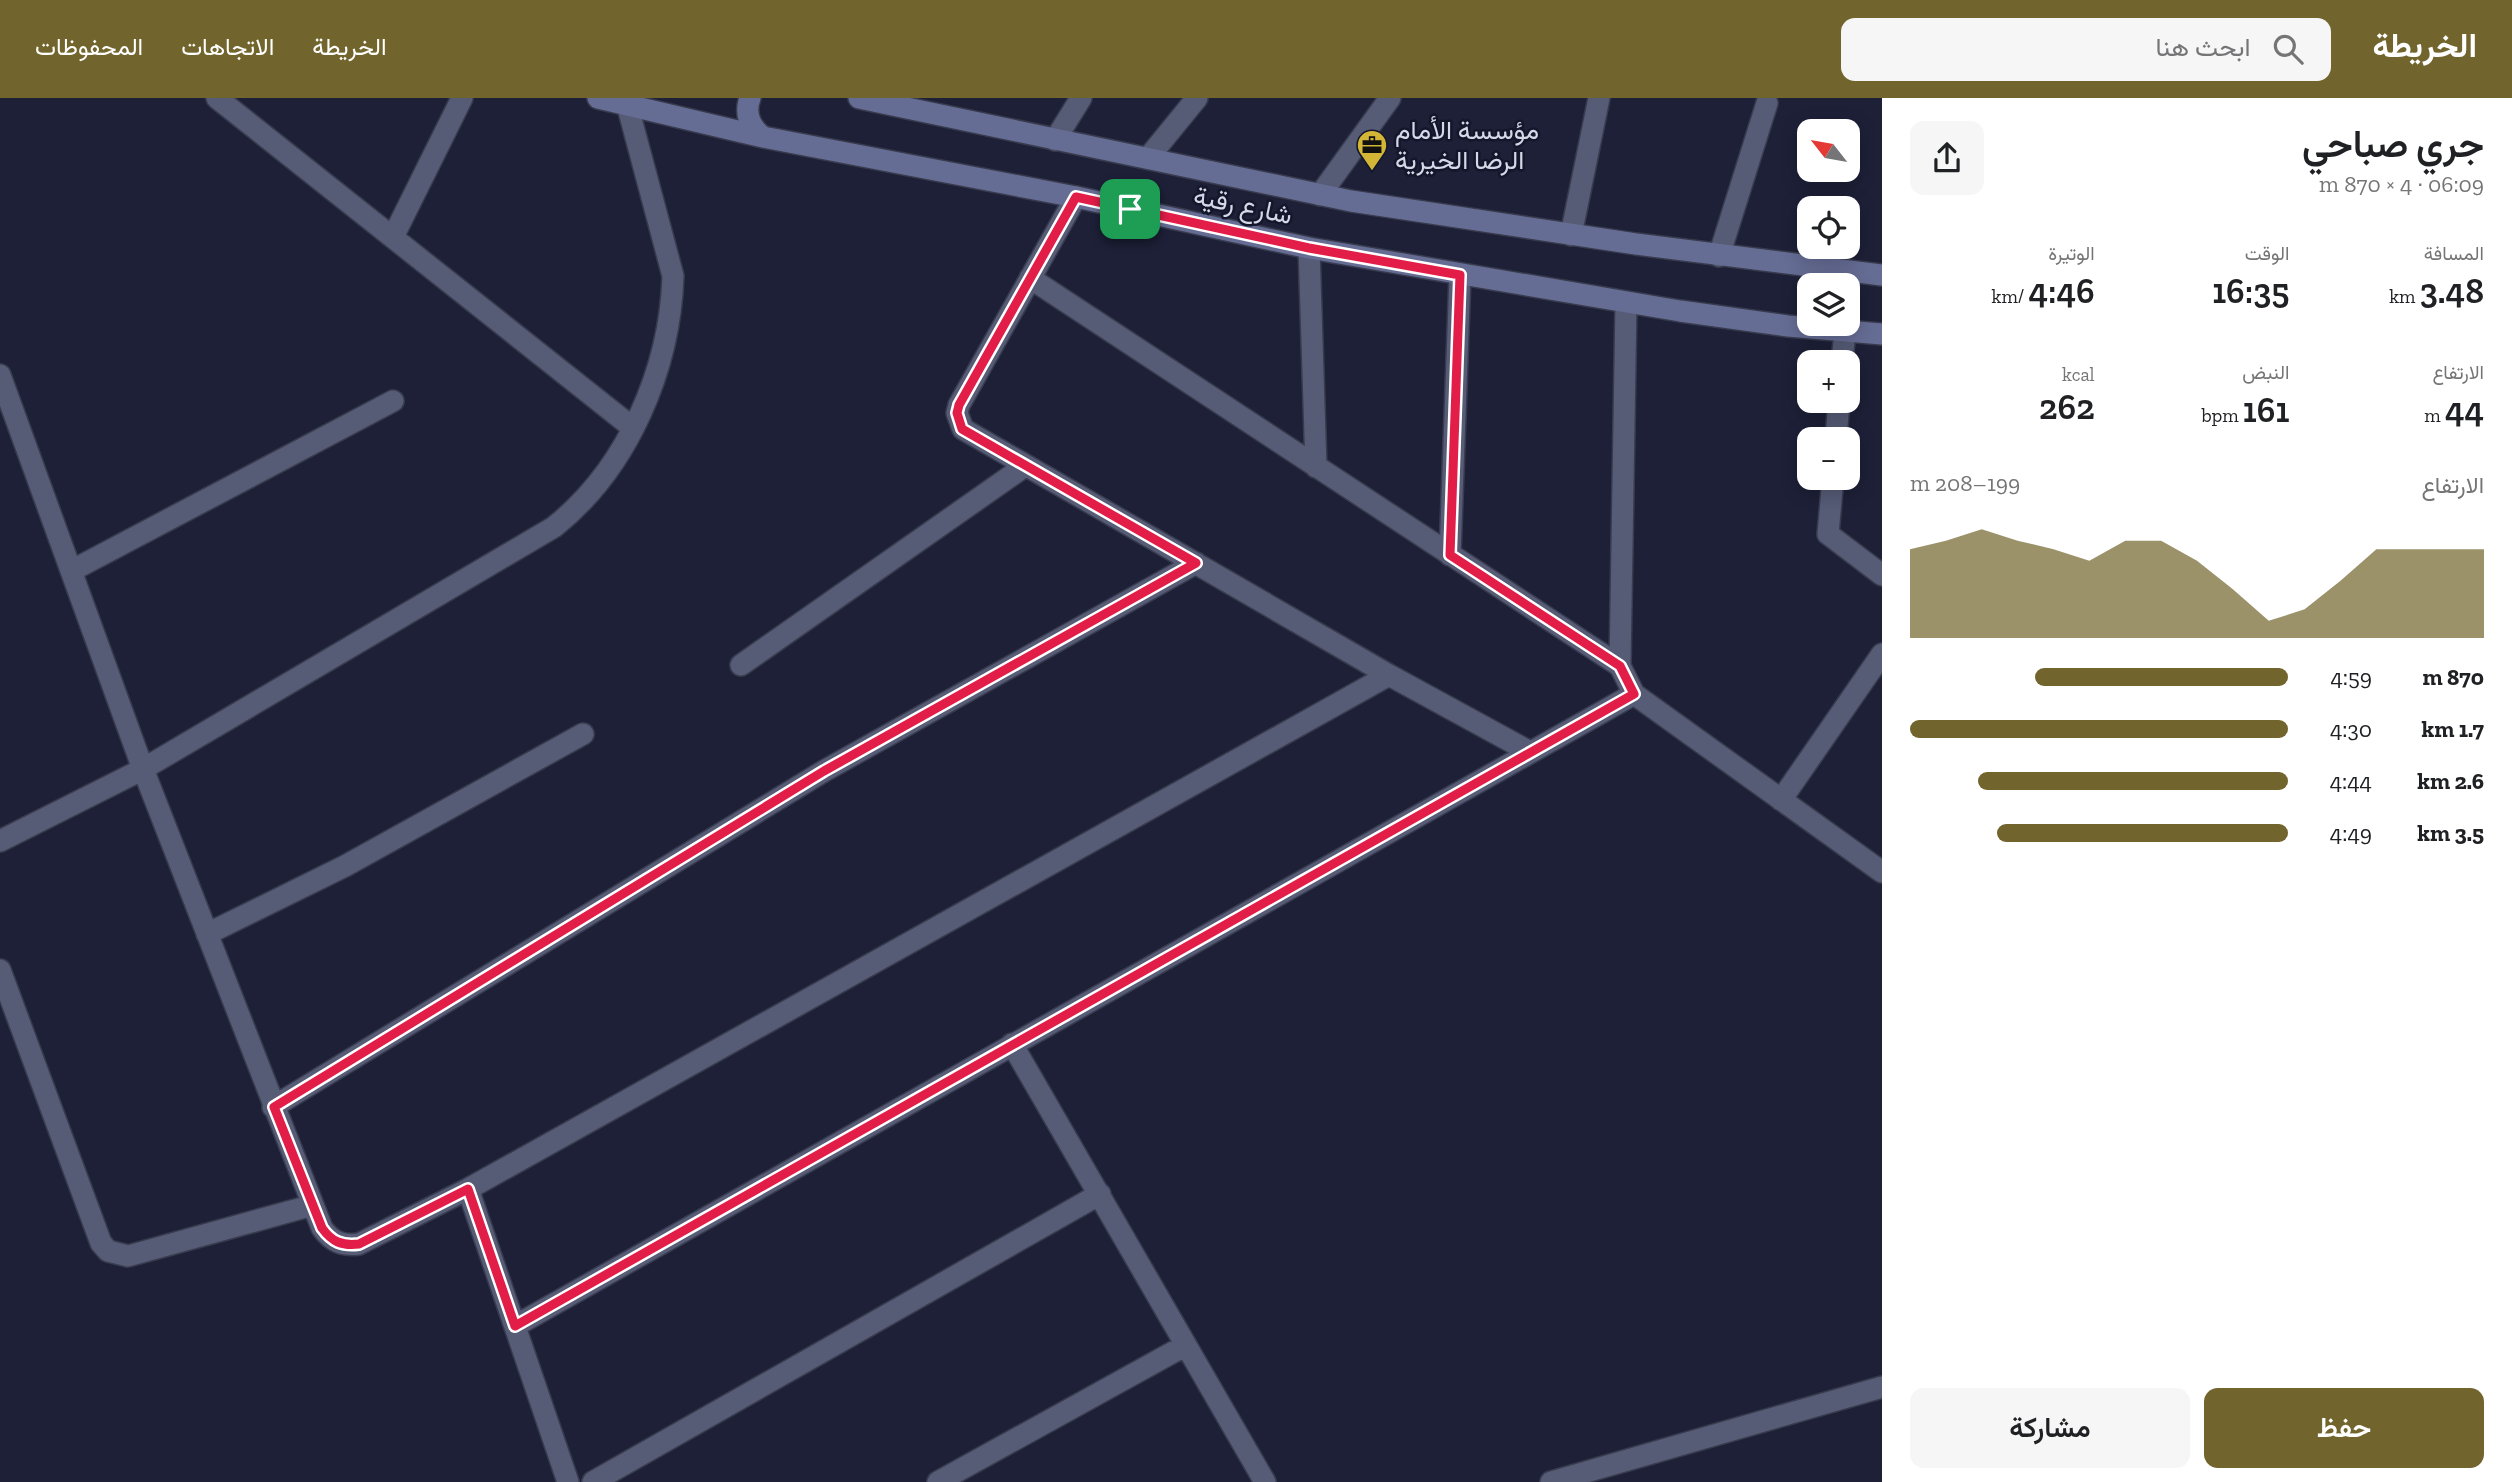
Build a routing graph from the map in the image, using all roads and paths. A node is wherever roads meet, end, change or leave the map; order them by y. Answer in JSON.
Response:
{"nodes":[{"id":1,"x":217,"y":98,"type":"edge"},
{"id":2,"x":461,"y":98,"type":"edge"},
{"id":3,"x":598,"y":98,"type":"edge"},
{"id":4,"x":750,"y":98,"type":"edge"},
{"id":5,"x":859,"y":98,"type":"edge"},
{"id":6,"x":1081,"y":98,"type":"edge"},
{"id":7,"x":1197,"y":98,"type":"edge"},
{"id":8,"x":1390,"y":98,"type":"edge"},
{"id":9,"x":1598,"y":98,"type":"edge"},
{"id":10,"x":634,"y":101,"type":"edge"},
{"id":11,"x":1767,"y":103,"type":"dead end"},
{"id":12,"x":763,"y":136,"type":"junction"},
{"id":13,"x":1055,"y":140,"type":"junction"},
{"id":14,"x":1148,"y":158,"type":"junction"},
{"id":15,"x":1321,"y":195,"type":"junction"},
{"id":16,"x":1076,"y":197,"type":"junction"},
{"id":17,"x":1572,"y":235,"type":"junction"},
{"id":18,"x":393,"y":237,"type":"junction"},
{"id":19,"x":1309,"y":248,"type":"junction"},
{"id":20,"x":1719,"y":256,"type":"junction"},
{"id":21,"x":1460,"y":275,"type":"junction"},
{"id":22,"x":1882,"y":275,"type":"edge"},
{"id":23,"x":1030,"y":278,"type":"junction"},
{"id":24,"x":1626,"y":303,"type":"junction"},
{"id":25,"x":1797,"y":327,"type":"edge"},
{"id":26,"x":1860,"y":332,"type":"edge"},
{"id":27,"x":1882,"y":334,"type":"edge"},
{"id":28,"x":0,"y":374,"type":"edge"},
{"id":29,"x":393,"y":401,"type":"dead end"},
{"id":30,"x":633,"y":428,"type":"junction"},
{"id":31,"x":1025,"y":466,"type":"junction"},
{"id":32,"x":1316,"y":467,"type":"junction"},
{"id":33,"x":1832,"y":490,"type":"edge"},
{"id":34,"x":1450,"y":555,"type":"junction"},
{"id":35,"x":1196,"y":563,"type":"junction"},
{"id":36,"x":71,"y":571,"type":"junction"},
{"id":37,"x":1882,"y":575,"type":"edge"},
{"id":38,"x":1882,"y":654,"type":"edge"},
{"id":39,"x":741,"y":665,"type":"dead end"},
{"id":40,"x":1620,"y":666,"type":"junction"},
{"id":41,"x":1389,"y":675,"type":"junction"},
{"id":42,"x":1634,"y":694,"type":"junction"},
{"id":43,"x":583,"y":734,"type":"dead end"},
{"id":44,"x":1530,"y":752,"type":"junction"},
{"id":45,"x":143,"y":769,"type":"junction"},
{"id":46,"x":1781,"y":800,"type":"junction"},
{"id":47,"x":0,"y":841,"type":"edge"},
{"id":48,"x":1882,"y":872,"type":"edge"},
{"id":49,"x":207,"y":934,"type":"junction"},
{"id":50,"x":0,"y":970,"type":"edge"},
{"id":51,"x":1012,"y":1044,"type":"junction"},
{"id":52,"x":274,"y":1107,"type":"junction"},
{"id":53,"x":468,"y":1189,"type":"junction"},
{"id":54,"x":1100,"y":1194,"type":"junction"},
{"id":55,"x":313,"y":1205,"type":"junction"},
{"id":56,"x":515,"y":1326,"type":"junction"},
{"id":57,"x":1186,"y":1345,"type":"junction"},
{"id":58,"x":1882,"y":1387,"type":"edge"},
{"id":59,"x":568,"y":1482,"type":"edge"},
{"id":60,"x":593,"y":1482,"type":"edge"},
{"id":61,"x":938,"y":1482,"type":"edge"},
{"id":62,"x":1265,"y":1482,"type":"edge"},
{"id":63,"x":1551,"y":1482,"type":"edge"}],
"edges":[{"from":1,"to":18,"type":"street"},
{"from":2,"to":18,"type":"street"},
{"from":3,"to":10,"type":"street","name":"شارع رقية"},
{"from":4,"to":12,"type":"street"},
{"from":5,"to":13,"type":"street","name":"شارع رقية"},
{"from":6,"to":13,"type":"street"},
{"from":7,"to":14,"type":"street"},
{"from":8,"to":15,"type":"street"},
{"from":9,"to":17,"type":"street"},
{"from":10,"to":12,"type":"street","name":"شارع رقية"},
{"from":10,"to":30,"type":"street"},
{"from":11,"to":20,"type":"street"},
{"from":12,"to":16,"type":"street","name":"شارع رقية"},
{"from":13,"to":14,"type":"street","name":"شارع رقية"},
{"from":14,"to":15,"type":"street","name":"شارع رقية"},
{"from":15,"to":17,"type":"street","name":"شارع رقية"},
{"from":16,"to":19,"type":"street","name":"شارع رقية"},
{"from":16,"to":23,"type":"street"},
{"from":17,"to":20,"type":"street","name":"شارع رقية"},
{"from":18,"to":30,"type":"street"},
{"from":19,"to":21,"type":"street","name":"شارع رقية"},
{"from":19,"to":32,"type":"street"},
{"from":20,"to":22,"type":"street","name":"شارع رقية"},
{"from":21,"to":24,"type":"street","name":"شارع رقية"},
{"from":21,"to":34,"type":"street"},
{"from":23,"to":31,"type":"street"},
{"from":23,"to":32,"type":"street"},
{"from":24,"to":25,"type":"street","name":"شارع رقية"},
{"from":24,"to":40,"type":"street"},
{"from":26,"to":27,"type":"street","name":"شارع رقية"},
{"from":28,"to":36,"type":"street"},
{"from":29,"to":36,"type":"street"},
{"from":30,"to":45,"type":"street"},
{"from":31,"to":35,"type":"street"},
{"from":31,"to":39,"type":"street"},
{"from":32,"to":34,"type":"street"},
{"from":33,"to":37,"type":"street"},
{"from":34,"to":40,"type":"street"},
{"from":35,"to":41,"type":"street"},
{"from":35,"to":52,"type":"street"},
{"from":36,"to":45,"type":"street"},
{"from":38,"to":46,"type":"street"},
{"from":40,"to":42,"type":"street"},
{"from":41,"to":44,"type":"street"},
{"from":41,"to":53,"type":"street"},
{"from":42,"to":44,"type":"street"},
{"from":42,"to":46,"type":"street"},
{"from":43,"to":49,"type":"street"},
{"from":44,"to":51,"type":"street"},
{"from":45,"to":47,"type":"street"},
{"from":45,"to":49,"type":"street"},
{"from":46,"to":48,"type":"street"},
{"from":49,"to":52,"type":"street"},
{"from":50,"to":55,"type":"street"},
{"from":51,"to":54,"type":"street"},
{"from":51,"to":56,"type":"street"},
{"from":52,"to":55,"type":"street"},
{"from":53,"to":55,"type":"street"},
{"from":53,"to":56,"type":"street"},
{"from":54,"to":57,"type":"street"},
{"from":54,"to":60,"type":"street"},
{"from":56,"to":59,"type":"street"},
{"from":57,"to":61,"type":"street"},
{"from":57,"to":62,"type":"street"},
{"from":58,"to":63,"type":"street"}]}
